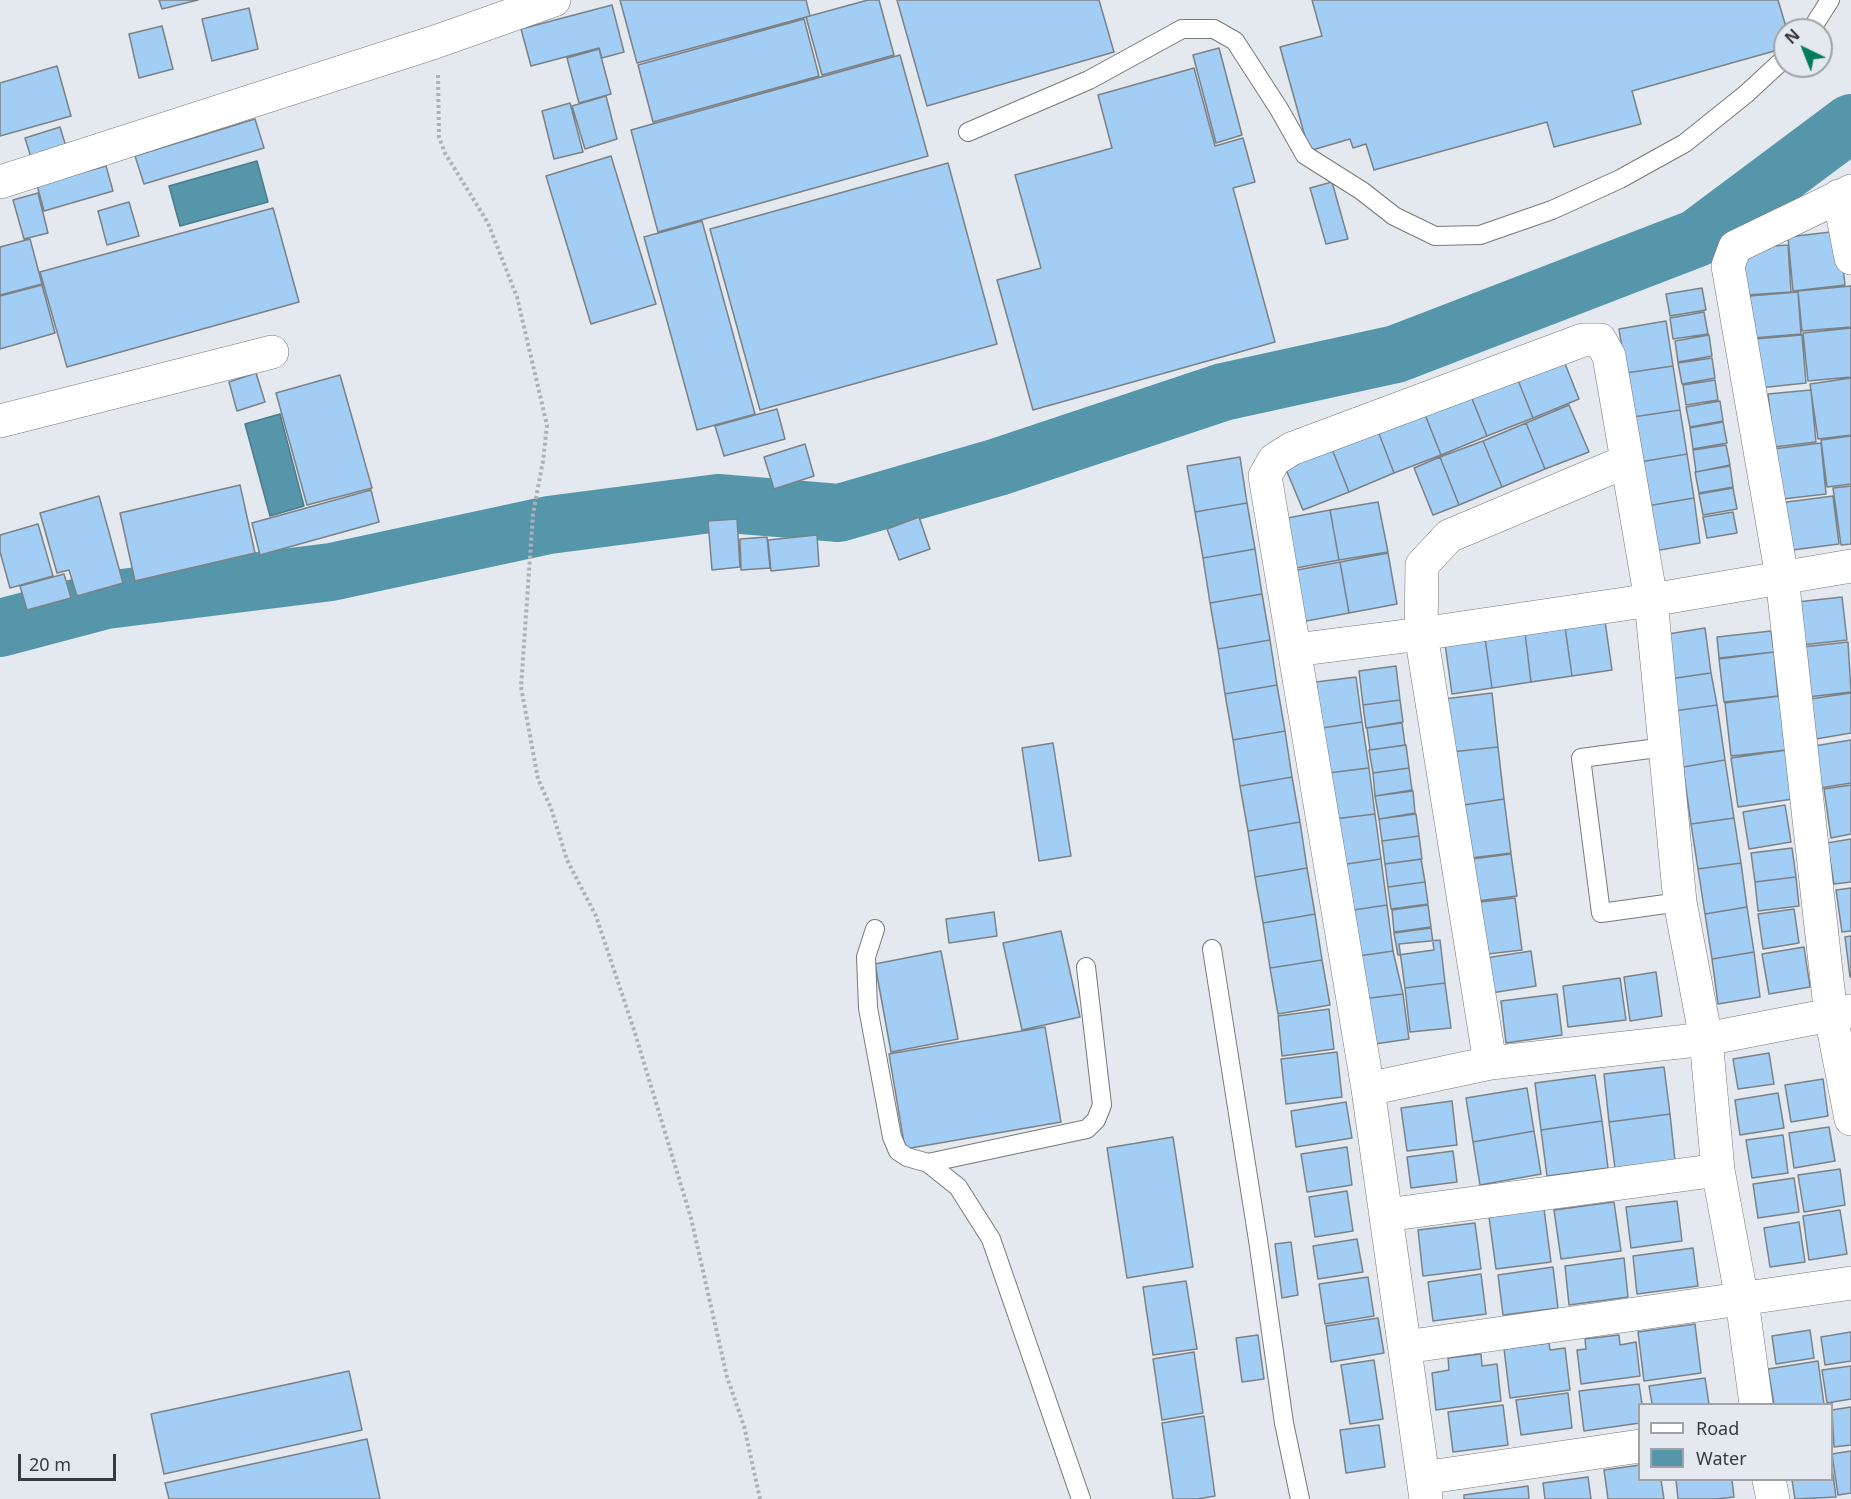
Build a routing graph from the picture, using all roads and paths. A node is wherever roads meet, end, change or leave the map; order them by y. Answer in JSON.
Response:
{"nodes":[{"id":1,"x":554,"y":0,"type":"edge"},
{"id":2,"x":1830,"y":0,"type":"edge"},
{"id":3,"x":1819,"y":18,"type":"edge"},
{"id":4,"x":435,"y":42,"type":"junction"},
{"id":5,"x":1773,"y":69,"type":"edge"},
{"id":6,"x":968,"y":132,"type":"dead end"},
{"id":7,"x":0,"y":182,"type":"edge"},
{"id":8,"x":1845,"y":193,"type":"edge"},
{"id":9,"x":1851,"y":258,"type":"edge"},
{"id":10,"x":272,"y":352,"type":"dead end"},
{"id":11,"x":0,"y":421,"type":"edge"},
{"id":12,"x":1627,"y":461,"type":"junction"},
{"id":13,"x":1851,"y":566,"type":"edge"},
{"id":14,"x":1782,"y":577,"type":"junction"},
{"id":15,"x":1650,"y":600,"type":"junction"},
{"id":16,"x":1421,"y":634,"type":"junction"},
{"id":17,"x":1295,"y":650,"type":"junction"},
{"id":18,"x":1665,"y":747,"type":"junction"},
{"id":19,"x":1680,"y":902,"type":"junction"},
{"id":20,"x":875,"y":929,"type":"dead end"},
{"id":21,"x":1212,"y":949,"type":"dead end"},
{"id":22,"x":1086,"y":967,"type":"dead end"},
{"id":23,"x":1841,"y":1014,"type":"edge"},
{"id":24,"x":1706,"y":1039,"type":"junction"},
{"id":25,"x":1490,"y":1063,"type":"junction"},
{"id":26,"x":1368,"y":1089,"type":"junction"},
{"id":27,"x":1851,"y":1119,"type":"edge"},
{"id":28,"x":928,"y":1163,"type":"junction"},
{"id":29,"x":1718,"y":1170,"type":"junction"},
{"id":30,"x":1386,"y":1215,"type":"junction"},
{"id":31,"x":1851,"y":1283,"type":"edge"},
{"id":32,"x":1742,"y":1300,"type":"junction"},
{"id":33,"x":1405,"y":1347,"type":"junction"},
{"id":34,"x":1756,"y":1403,"type":"edge"},
{"id":35,"x":1638,"y":1446,"type":"edge"},
{"id":36,"x":1769,"y":1481,"type":"edge"},
{"id":37,"x":1425,"y":1488,"type":"edge"},
{"id":38,"x":760,"y":1499,"type":"edge"},
{"id":39,"x":1081,"y":1499,"type":"edge"},
{"id":40,"x":1300,"y":1499,"type":"edge"},
{"id":41,"x":1773,"y":1499,"type":"edge"}],
"edges":[{"from":1,"to":4,"type":"street"},
{"from":2,"to":3,"type":"lane"},
{"from":4,"to":7,"type":"street"},
{"from":4,"to":38,"type":"path"},
{"from":5,"to":6,"type":"lane"},
{"from":8,"to":9,"type":"street"},
{"from":8,"to":14,"type":"street"},
{"from":10,"to":11,"type":"street"},
{"from":12,"to":15,"type":"street"},
{"from":12,"to":16,"type":"street"},
{"from":12,"to":17,"type":"street"},
{"from":13,"to":14,"type":"street"},
{"from":14,"to":15,"type":"street"},
{"from":14,"to":23,"type":"street"},
{"from":15,"to":16,"type":"street"},
{"from":15,"to":18,"type":"street"},
{"from":16,"to":17,"type":"street"},
{"from":16,"to":25,"type":"street"},
{"from":17,"to":26,"type":"street"},
{"from":18,"to":19,"type":"street"},
{"from":18,"to":19,"type":"lane"},
{"from":19,"to":24,"type":"street"},
{"from":20,"to":28,"type":"lane"},
{"from":21,"to":40,"type":"lane"},
{"from":22,"to":28,"type":"lane"},
{"from":23,"to":24,"type":"street"},
{"from":23,"to":27,"type":"street"},
{"from":24,"to":25,"type":"street"},
{"from":24,"to":29,"type":"street"},
{"from":25,"to":26,"type":"street"},
{"from":26,"to":30,"type":"street"},
{"from":28,"to":39,"type":"lane"},
{"from":29,"to":30,"type":"street"},
{"from":29,"to":32,"type":"street"},
{"from":30,"to":33,"type":"street"},
{"from":31,"to":32,"type":"street"},
{"from":32,"to":33,"type":"street"},
{"from":32,"to":34,"type":"street"},
{"from":33,"to":37,"type":"street"},
{"from":35,"to":37,"type":"street"},
{"from":36,"to":41,"type":"street"}]}
